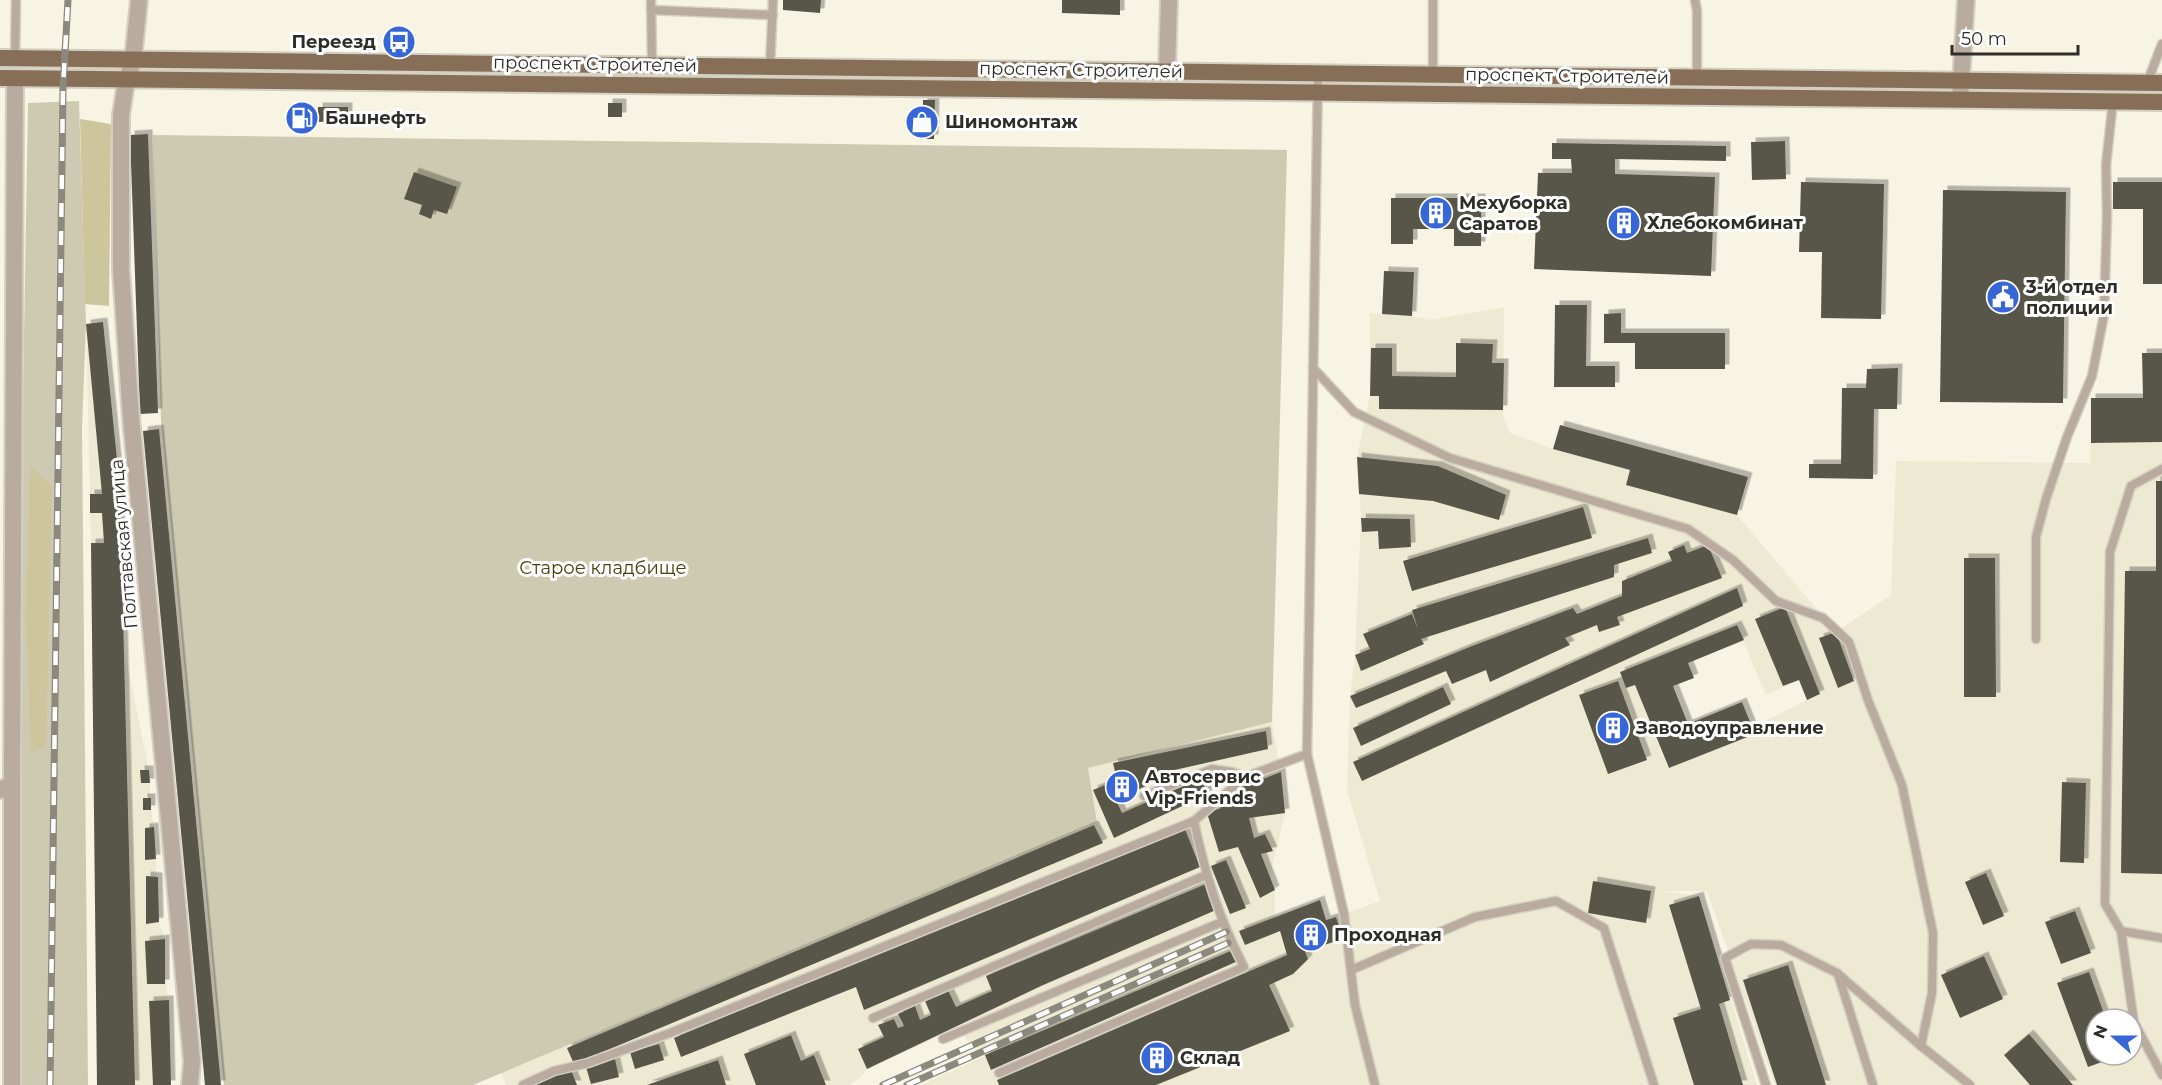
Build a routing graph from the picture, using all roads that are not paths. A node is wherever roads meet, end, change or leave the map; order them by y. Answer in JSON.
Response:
{"nodes":[{"id":1,"x":16,"y":0,"type":"edge"},
{"id":2,"x":139,"y":0,"type":"edge"},
{"id":3,"x":651,"y":0,"type":"edge"},
{"id":4,"x":773,"y":0,"type":"edge"},
{"id":5,"x":1169,"y":0,"type":"edge"},
{"id":6,"x":1433,"y":0,"type":"edge"},
{"id":7,"x":1695,"y":0,"type":"edge"},
{"id":8,"x":1966,"y":0,"type":"edge"},
{"id":9,"x":651,"y":10,"type":"junction"},
{"id":10,"x":772,"y":15,"type":"junction"},
{"id":11,"x":2162,"y":44,"type":"edge"},
{"id":12,"x":8,"y":58,"type":"edge"},
{"id":13,"x":133,"y":60,"type":"junction"},
{"id":14,"x":652,"y":65,"type":"junction"},
{"id":15,"x":770,"y":67,"type":"junction"},
{"id":16,"x":1167,"y":71,"type":"junction"},
{"id":17,"x":1318,"y":73,"type":"junction"},
{"id":18,"x":1432,"y":74,"type":"junction"},
{"id":19,"x":1697,"y":77,"type":"junction"},
{"id":20,"x":8,"y":78,"type":"edge"},
{"id":21,"x":128,"y":79,"type":"junction"},
{"id":22,"x":1960,"y":81,"type":"junction"},
{"id":23,"x":2154,"y":83,"type":"edge"},
{"id":24,"x":1167,"y":90,"type":"junction"},
{"id":25,"x":1318,"y":92,"type":"junction"},
{"id":26,"x":1959,"y":99,"type":"junction"},
{"id":27,"x":2113,"y":101,"type":"junction"},
{"id":28,"x":2162,"y":102,"type":"edge"},
{"id":29,"x":1313,"y":368,"type":"junction"},
{"id":30,"x":2162,"y":469,"type":"edge"},
{"id":31,"x":2036,"y":639,"type":"dead end"},
{"id":32,"x":1306,"y":754,"type":"junction"},
{"id":33,"x":1245,"y":777,"type":"junction"},
{"id":34,"x":6,"y":787,"type":"edge"},
{"id":35,"x":1144,"y":796,"type":"dead end"},
{"id":36,"x":1194,"y":821,"type":"junction"},
{"id":37,"x":1206,"y":875,"type":"junction"},
{"id":38,"x":1222,"y":922,"type":"junction"},
{"id":39,"x":2121,"y":931,"type":"junction"},
{"id":40,"x":2162,"y":938,"type":"edge"},
{"id":41,"x":1351,"y":970,"type":"junction"},
{"id":42,"x":1837,"y":973,"type":"junction"},
{"id":43,"x":873,"y":1018,"type":"dead end"},
{"id":44,"x":943,"y":1039,"type":"dead end"},
{"id":45,"x":1921,"y":1046,"type":"junction"},
{"id":46,"x":999,"y":1073,"type":"dead end"},
{"id":47,"x":2162,"y":1075,"type":"edge"},
{"id":48,"x":1372,"y":1084,"type":"edge"},
{"id":49,"x":12,"y":1085,"type":"edge"},
{"id":50,"x":189,"y":1085,"type":"edge"},
{"id":51,"x":523,"y":1085,"type":"edge"},
{"id":52,"x":1653,"y":1085,"type":"edge"},
{"id":53,"x":1767,"y":1085,"type":"edge"},
{"id":54,"x":1873,"y":1085,"type":"edge"},
{"id":55,"x":1970,"y":1085,"type":"edge"}],
"edges":[{"from":1,"to":12,"type":"lane"},
{"from":2,"to":13,"type":"street","name":"Полтавская улица"},
{"from":3,"to":9,"type":"lane"},
{"from":4,"to":10,"type":"lane"},
{"from":5,"to":16,"type":"street"},
{"from":6,"to":18,"type":"lane"},
{"from":7,"to":19,"type":"lane"},
{"from":8,"to":22,"type":"street"},
{"from":9,"to":10,"type":"lane"},
{"from":9,"to":14,"type":"lane"},
{"from":10,"to":15,"type":"lane"},
{"from":11,"to":23,"type":"lane"},
{"from":12,"to":13,"type":"main road","name":"проспект Строителей"},
{"from":12,"to":20,"type":"main road"},
{"from":13,"to":14,"type":"main road","name":"проспект Строителей"},
{"from":13,"to":21,"type":"street","name":"Полтавская улица"},
{"from":14,"to":15,"type":"main road","name":"проспект Строителей"},
{"from":15,"to":16,"type":"main road","name":"проспект Строителей"},
{"from":16,"to":17,"type":"main road","name":"проспект Строителей"},
{"from":16,"to":24,"type":"street"},
{"from":17,"to":18,"type":"main road","name":"проспект Строителей"},
{"from":17,"to":25,"type":"lane"},
{"from":18,"to":19,"type":"main road","name":"проспект Строителей"},
{"from":19,"to":22,"type":"main road","name":"проспект Строителей"},
{"from":20,"to":21,"type":"main road","name":"проспект Строителей"},
{"from":20,"to":34,"type":"street"},
{"from":21,"to":24,"type":"main road","name":"проспект Строителей"},
{"from":21,"to":50,"type":"street","name":"Полтавская улица"},
{"from":22,"to":23,"type":"main road","name":"проспект Строителей"},
{"from":22,"to":26,"type":"street"},
{"from":24,"to":25,"type":"main road","name":"проспект Строителей"},
{"from":25,"to":26,"type":"main road","name":"проспект Строителей"},
{"from":25,"to":29,"type":"lane"},
{"from":26,"to":27,"type":"main road","name":"проспект Строителей"},
{"from":27,"to":28,"type":"main road","name":"проспект Строителей"},
{"from":27,"to":31,"type":"lane"},
{"from":29,"to":32,"type":"lane"},
{"from":29,"to":45,"type":"lane"},
{"from":30,"to":39,"type":"lane"},
{"from":32,"to":33,"type":"lane"},
{"from":32,"to":41,"type":"lane"},
{"from":33,"to":35,"type":"lane"},
{"from":33,"to":36,"type":"lane"},
{"from":34,"to":49,"type":"street"},
{"from":36,"to":37,"type":"lane"},
{"from":36,"to":51,"type":"lane"},
{"from":37,"to":38,"type":"lane"},
{"from":37,"to":43,"type":"lane"},
{"from":38,"to":44,"type":"lane"},
{"from":38,"to":46,"type":"lane"},
{"from":39,"to":40,"type":"lane"},
{"from":39,"to":47,"type":"lane"},
{"from":41,"to":48,"type":"lane"},
{"from":41,"to":52,"type":"lane"},
{"from":42,"to":45,"type":"lane"},
{"from":42,"to":53,"type":"lane"},
{"from":42,"to":54,"type":"lane"},
{"from":45,"to":55,"type":"lane"}]}
